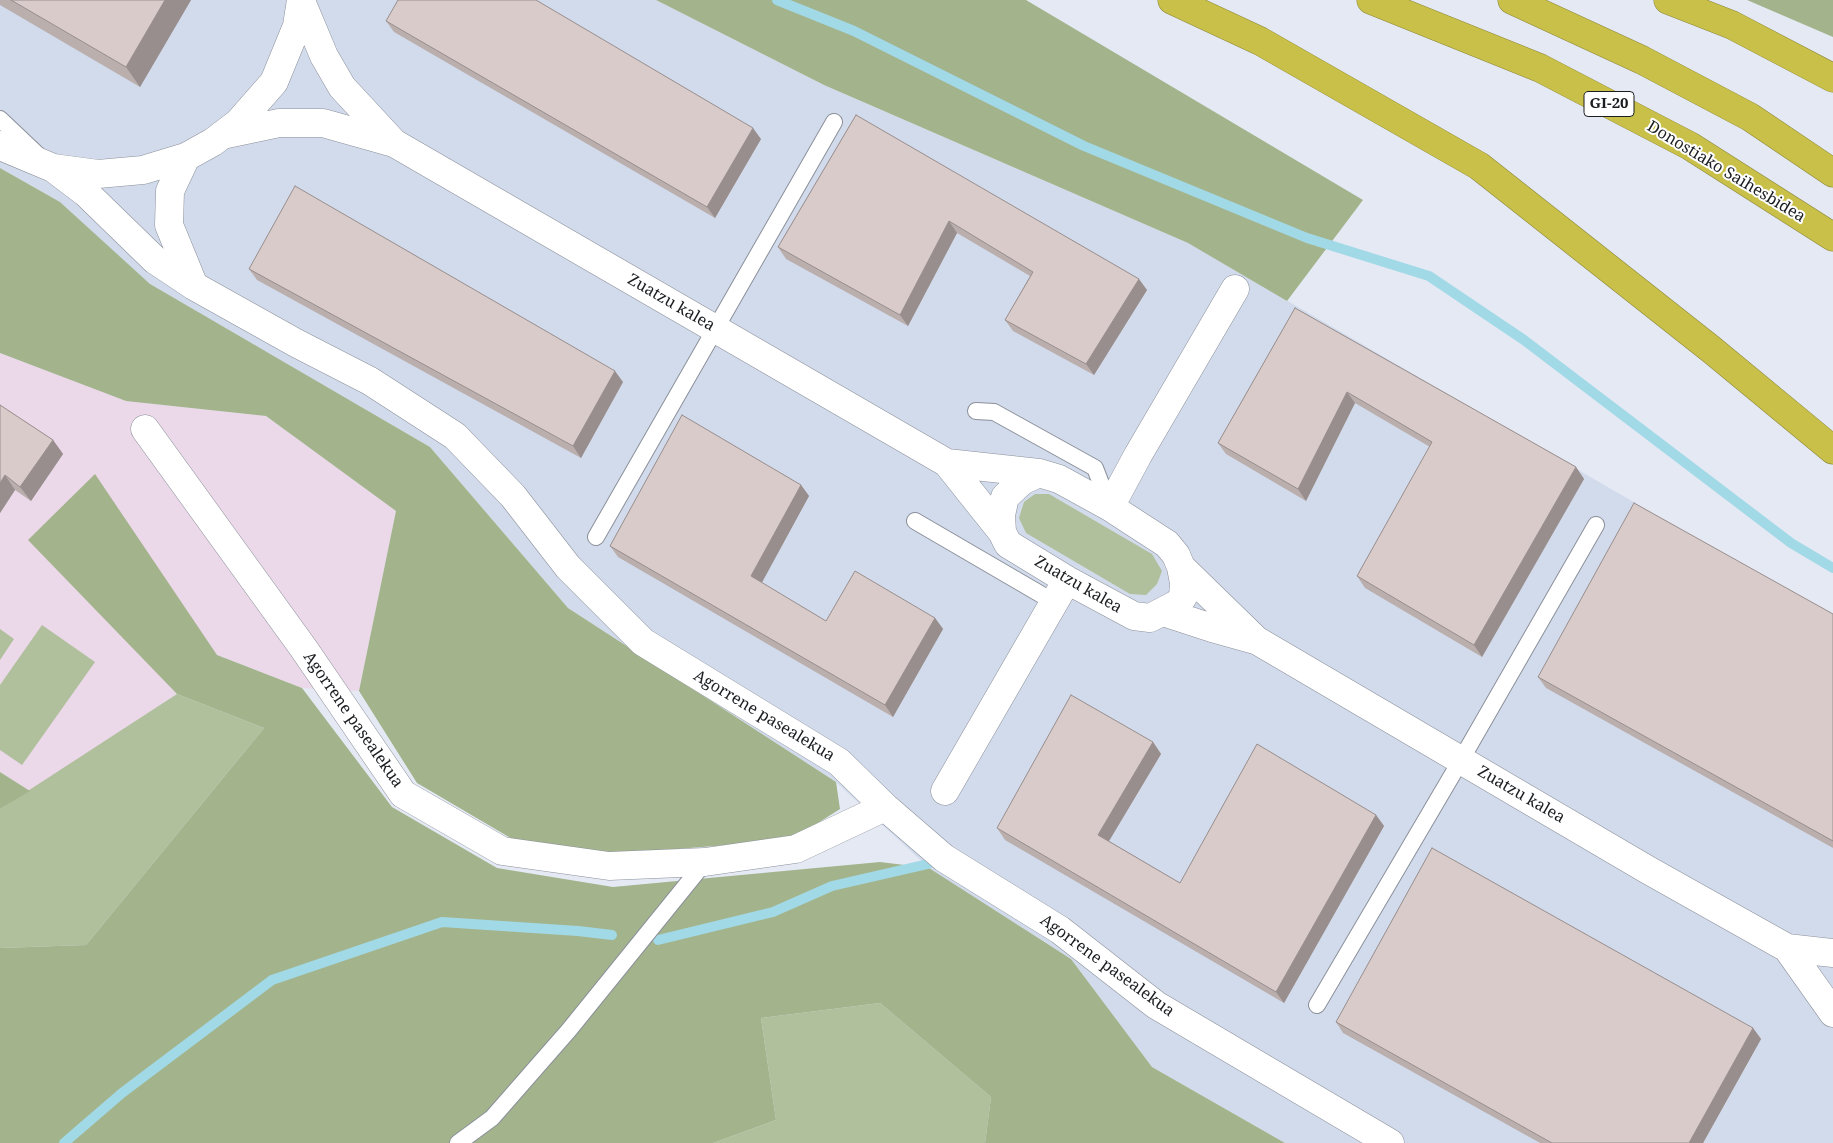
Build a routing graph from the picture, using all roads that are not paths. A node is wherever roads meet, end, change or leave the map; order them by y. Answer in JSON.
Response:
{"nodes":[{"id":1,"x":1172,"y":0,"type":"edge"},
{"id":2,"x":1371,"y":0,"type":"edge"},
{"id":3,"x":1512,"y":0,"type":"edge"},
{"id":4,"x":1668,"y":0,"type":"edge"},
{"id":5,"x":301,"y":1,"type":"edge"},
{"id":6,"x":1833,"y":78,"type":"edge"},
{"id":7,"x":0,"y":119,"type":"edge"},
{"id":8,"x":834,"y":122,"type":"dead end"},
{"id":9,"x":222,"y":135,"type":"junction"},
{"id":10,"x":394,"y":143,"type":"junction"},
{"id":11,"x":0,"y":145,"type":"edge"},
{"id":12,"x":186,"y":157,"type":"junction"},
{"id":13,"x":53,"y":168,"type":"junction"},
{"id":14,"x":1833,"y":173,"type":"edge"},
{"id":15,"x":1833,"y":237,"type":"edge"},
{"id":16,"x":194,"y":286,"type":"junction"},
{"id":17,"x":1235,"y":289,"type":"dead end"},
{"id":18,"x":715,"y":328,"type":"junction"},
{"id":19,"x":976,"y":411,"type":"dead end"},
{"id":20,"x":1786,"y":411,"type":"junction"},
{"id":21,"x":145,"y":429,"type":"dead end"},
{"id":22,"x":1833,"y":450,"type":"edge"},
{"id":23,"x":1833,"y":456,"type":"edge"},
{"id":24,"x":947,"y":464,"type":"junction"},
{"id":25,"x":1040,"y":473,"type":"junction"},
{"id":26,"x":1110,"y":506,"type":"junction"},
{"id":27,"x":915,"y":521,"type":"dead end"},
{"id":28,"x":1596,"y":525,"type":"dead end"},
{"id":29,"x":1002,"y":532,"type":"junction"},
{"id":30,"x":596,"y":537,"type":"dead end"},
{"id":31,"x":1181,"y":567,"type":"junction"},
{"id":32,"x":1060,"y":591,"type":"junction"},
{"id":33,"x":1163,"y":612,"type":"junction"},
{"id":34,"x":1256,"y":640,"type":"junction"},
{"id":35,"x":1461,"y":760,"type":"junction"},
{"id":36,"x":945,"y":790,"type":"dead end"},
{"id":37,"x":885,"y":807,"type":"junction"},
{"id":38,"x":705,"y":862,"type":"junction"},
{"id":39,"x":1786,"y":948,"type":"junction"},
{"id":40,"x":1833,"y":953,"type":"edge"},
{"id":41,"x":1318,"y":1005,"type":"dead end"},
{"id":42,"x":1833,"y":1013,"type":"edge"},
{"id":43,"x":458,"y":1143,"type":"edge"},
{"id":44,"x":1390,"y":1143,"type":"edge"}],
"edges":[{"from":1,"to":20,"type":"highway"},
{"from":2,"to":15,"type":"highway","name":"Donostiako Saihesbidea","number":"GI-20"},
{"from":3,"to":14,"type":"highway"},
{"from":4,"to":6,"type":"highway"},
{"from":5,"to":9,"type":"street","name":"Zuatzu kalea"},
{"from":5,"to":10,"type":"street","name":"Zuatzu kalea"},
{"from":7,"to":13,"type":"lane"},
{"from":8,"to":18,"type":"lane"},
{"from":9,"to":10,"type":"street","name":"Zuatzu kalea"},
{"from":9,"to":12,"type":"street","name":"Zuatzu kalea"},
{"from":10,"to":18,"type":"street","name":"Zuatzu kalea"},
{"from":11,"to":13,"type":"street","name":"Zuatzu kalea"},
{"from":12,"to":13,"type":"street","name":"Zuatzu kalea"},
{"from":12,"to":16,"type":"street"},
{"from":13,"to":16,"type":"street","name":"Agorrene pasealekua"},
{"from":16,"to":37,"type":"street","name":"Agorrene pasealekua"},
{"from":17,"to":26,"type":"street"},
{"from":18,"to":24,"type":"street","name":"Zuatzu kalea"},
{"from":18,"to":30,"type":"lane"},
{"from":19,"to":26,"type":"lane"},
{"from":20,"to":22,"type":"highway"},
{"from":20,"to":23,"type":"highway"},
{"from":21,"to":38,"type":"street","name":"Agorrene pasealekua"},
{"from":24,"to":25,"type":"street","name":"Zuatzu kalea"},
{"from":24,"to":29,"type":"street","name":"Zuatzu kalea"},
{"from":25,"to":26,"type":"street","name":"Zuatzu kalea"},
{"from":25,"to":29,"type":"street"},
{"from":26,"to":31,"type":"street","name":"Zuatzu kalea"},
{"from":27,"to":32,"type":"lane"},
{"from":28,"to":35,"type":"lane"},
{"from":29,"to":32,"type":"street","name":"Zuatzu kalea"},
{"from":31,"to":33,"type":"street","name":"Zuatzu kalea"},
{"from":31,"to":34,"type":"street","name":"Zuatzu kalea"},
{"from":32,"to":33,"type":"street","name":"Zuatzu kalea"},
{"from":32,"to":36,"type":"street"},
{"from":33,"to":34,"type":"street","name":"Zuatzu kalea"},
{"from":34,"to":35,"type":"street","name":"Zuatzu kalea"},
{"from":35,"to":39,"type":"street","name":"Zuatzu kalea"},
{"from":35,"to":41,"type":"lane"},
{"from":37,"to":38,"type":"street","name":"Agorrene pasealekua"},
{"from":37,"to":44,"type":"street","name":"Agorrene pasealekua"},
{"from":38,"to":43,"type":"lane"},
{"from":39,"to":40,"type":"street","name":"Zuatzu kalea"},
{"from":39,"to":42,"type":"street","name":"Zuatzu kalea"}]}
